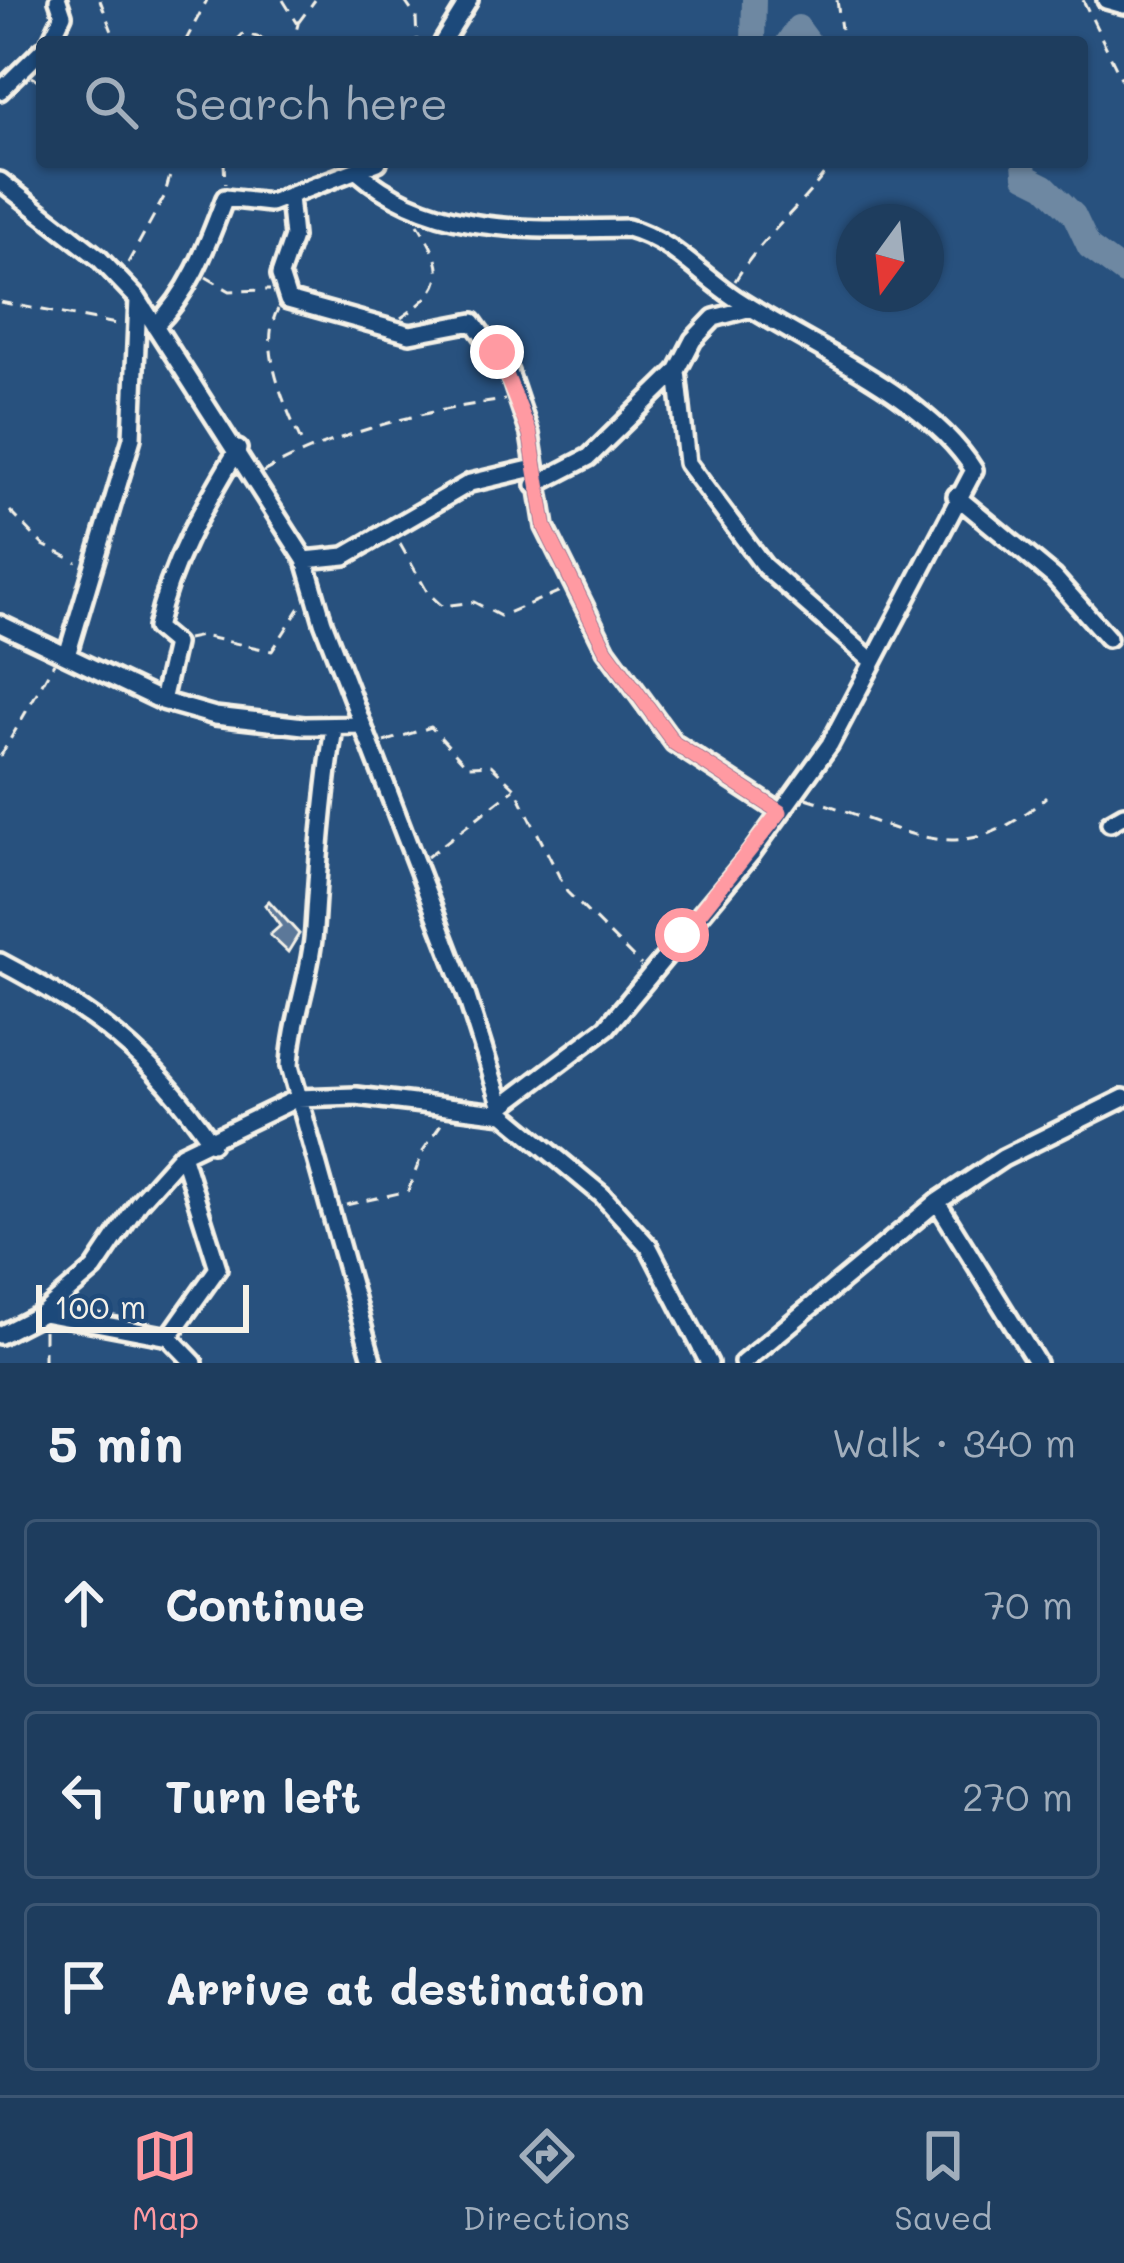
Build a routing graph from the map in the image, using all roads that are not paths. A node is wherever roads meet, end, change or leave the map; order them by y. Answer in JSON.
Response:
{"nodes":[{"id":1,"x":58,"y":0,"type":"edge"},
{"id":2,"x":470,"y":0,"type":"edge"},
{"id":3,"x":1106,"y":0,"type":"edge"},
{"id":4,"x":1124,"y":5,"type":"edge"},
{"id":5,"x":53,"y":36,"type":"edge"},
{"id":6,"x":447,"y":36,"type":"edge"},
{"id":7,"x":36,"y":56,"type":"edge"},
{"id":8,"x":0,"y":91,"type":"edge"},
{"id":9,"x":363,"y":168,"type":"edge"},
{"id":10,"x":356,"y":171,"type":"junction"},
{"id":11,"x":0,"y":181,"type":"edge"},
{"id":12,"x":289,"y":197,"type":"junction"},
{"id":13,"x":138,"y":299,"type":"junction"},
{"id":14,"x":751,"y":308,"type":"junction"},
{"id":15,"x":155,"y":326,"type":"junction"},
{"id":16,"x":677,"y":371,"type":"junction"},
{"id":17,"x":238,"y":449,"type":"junction"},
{"id":18,"x":535,"y":477,"type":"junction"},
{"id":19,"x":956,"y":496,"type":"junction"},
{"id":20,"x":305,"y":560,"type":"junction"},
{"id":21,"x":0,"y":624,"type":"edge"},
{"id":22,"x":1108,"y":638,"type":"dead end"},
{"id":23,"x":63,"y":651,"type":"junction"},
{"id":24,"x":871,"y":660,"type":"junction"},
{"id":25,"x":162,"y":701,"type":"junction"},
{"id":26,"x":362,"y":725,"type":"junction"},
{"id":27,"x":334,"y":728,"type":"junction"},
{"id":28,"x":780,"y":812,"type":"junction"},
{"id":29,"x":0,"y":962,"type":"edge"},
{"id":30,"x":298,"y":1098,"type":"junction"},
{"id":31,"x":1124,"y":1098,"type":"edge"},
{"id":32,"x":503,"y":1110,"type":"junction"},
{"id":33,"x":212,"y":1143,"type":"junction"},
{"id":34,"x":182,"y":1154,"type":"junction"},
{"id":35,"x":937,"y":1202,"type":"junction"},
{"id":36,"x":42,"y":1313,"type":"junction"},
{"id":37,"x":0,"y":1335,"type":"edge"},
{"id":38,"x":169,"y":1337,"type":"junction"},
{"id":39,"x":194,"y":1363,"type":"edge"},
{"id":40,"x":373,"y":1363,"type":"edge"},
{"id":41,"x":709,"y":1363,"type":"edge"},
{"id":42,"x":743,"y":1363,"type":"edge"},
{"id":43,"x":1037,"y":1363,"type":"edge"}],
"edges":[{"from":1,"to":5,"type":"street"},
{"from":2,"to":6,"type":"street"},
{"from":3,"to":4,"type":"street"},
{"from":7,"to":8,"type":"street"},
{"from":9,"to":10,"type":"street"},
{"from":10,"to":12,"type":"street"},
{"from":10,"to":14,"type":"street"},
{"from":11,"to":13,"type":"street"},
{"from":12,"to":15,"type":"street"},
{"from":12,"to":18,"type":"street"},
{"from":13,"to":15,"type":"street"},
{"from":13,"to":23,"type":"street"},
{"from":14,"to":16,"type":"street"},
{"from":14,"to":19,"type":"street"},
{"from":15,"to":17,"type":"street"},
{"from":16,"to":18,"type":"street"},
{"from":16,"to":24,"type":"street"},
{"from":17,"to":20,"type":"street"},
{"from":17,"to":25,"type":"street"},
{"from":18,"to":20,"type":"street"},
{"from":18,"to":28,"type":"street"},
{"from":19,"to":22,"type":"street"},
{"from":19,"to":24,"type":"street"},
{"from":20,"to":26,"type":"street"},
{"from":21,"to":23,"type":"street"},
{"from":23,"to":25,"type":"street"},
{"from":24,"to":28,"type":"street"},
{"from":25,"to":27,"type":"street"},
{"from":26,"to":27,"type":"street"},
{"from":26,"to":32,"type":"street"},
{"from":27,"to":30,"type":"street"},
{"from":28,"to":32,"type":"street"},
{"from":29,"to":33,"type":"street"},
{"from":30,"to":32,"type":"street"},
{"from":30,"to":33,"type":"street"},
{"from":30,"to":40,"type":"street"},
{"from":31,"to":35,"type":"street"},
{"from":32,"to":41,"type":"street"},
{"from":33,"to":34,"type":"street"},
{"from":34,"to":36,"type":"street"},
{"from":34,"to":38,"type":"street"},
{"from":35,"to":42,"type":"street"},
{"from":35,"to":43,"type":"street"},
{"from":36,"to":37,"type":"street"},
{"from":36,"to":38,"type":"street"},
{"from":38,"to":39,"type":"street"}]}
